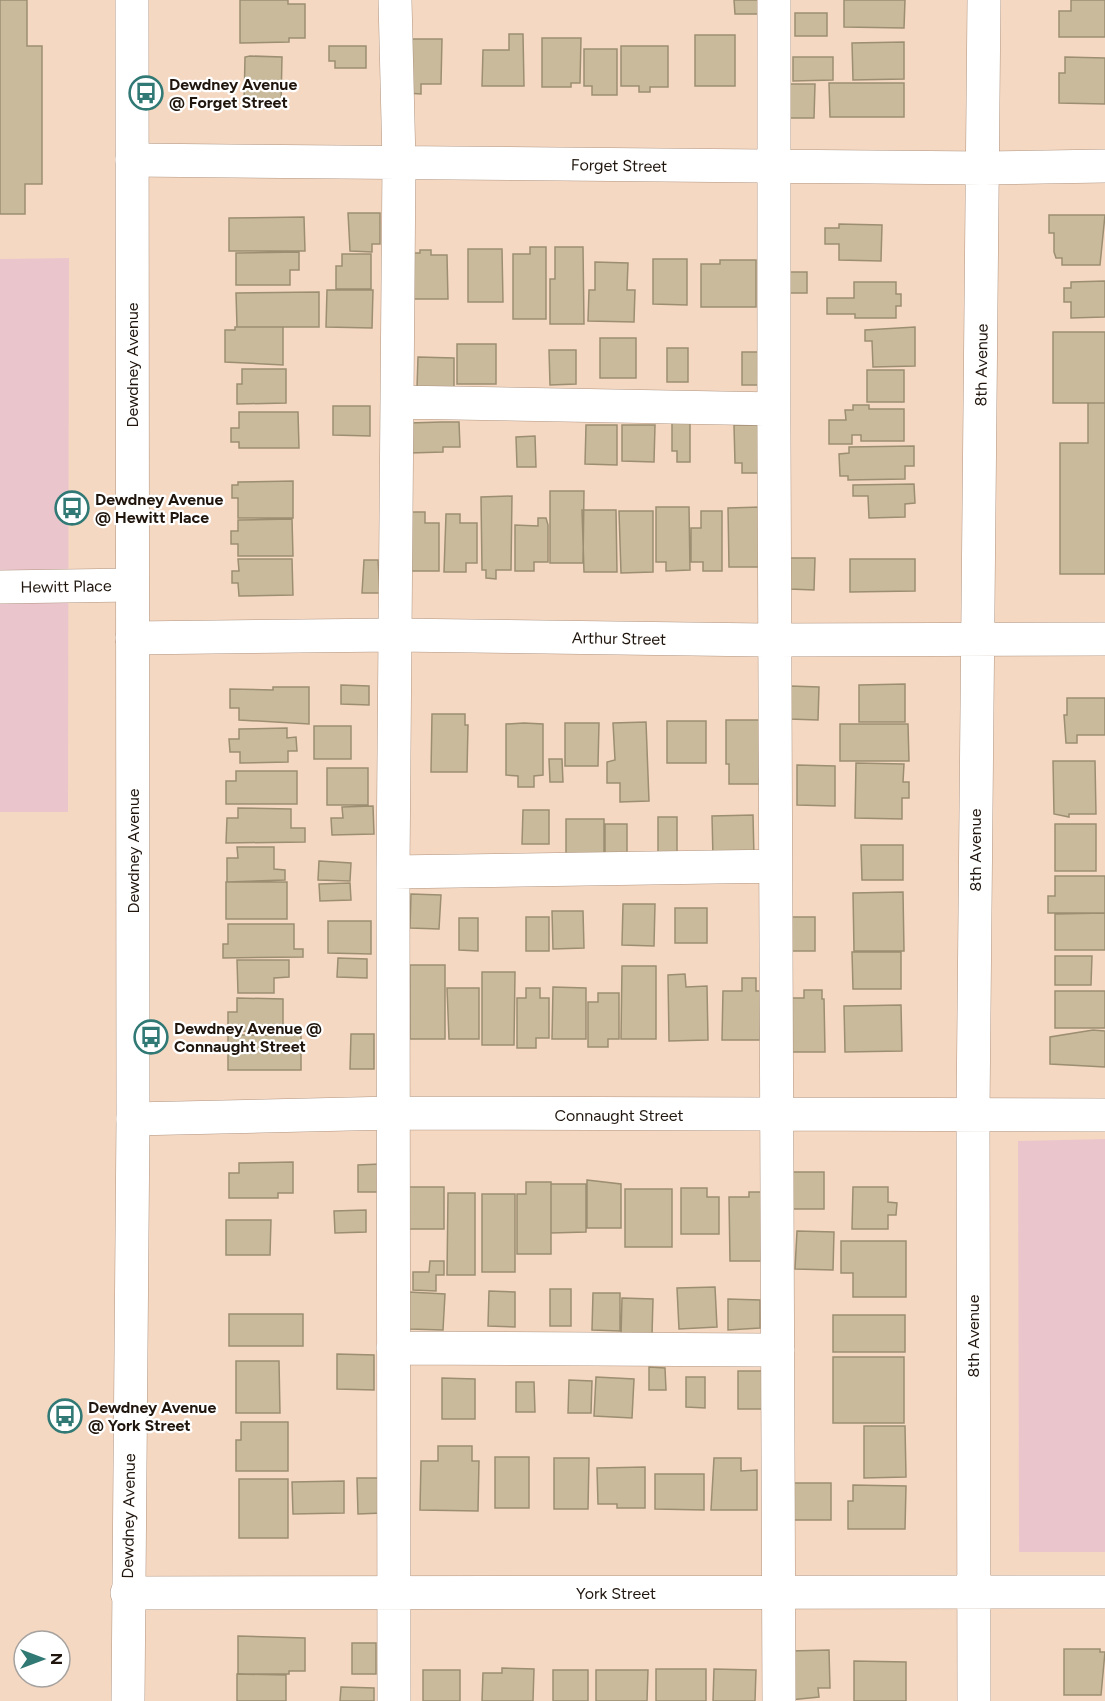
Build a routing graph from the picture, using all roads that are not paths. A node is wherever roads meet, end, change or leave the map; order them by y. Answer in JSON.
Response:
{"nodes":[{"id":1,"x":132,"y":0,"type":"edge"},
{"id":2,"x":395,"y":0,"type":"edge"},
{"id":3,"x":774,"y":0,"type":"edge"},
{"id":4,"x":984,"y":0,"type":"edge"},
{"id":5,"x":132,"y":160,"type":"junction"},
{"id":6,"x":399,"y":162,"type":"junction"},
{"id":7,"x":1105,"y":166,"type":"edge"},
{"id":8,"x":774,"y":167,"type":"junction"},
{"id":9,"x":984,"y":168,"type":"junction"},
{"id":10,"x":398,"y":402,"type":"junction"},
{"id":11,"x":774,"y":409,"type":"junction"},
{"id":12,"x":132,"y":585,"type":"junction"},
{"id":13,"x":0,"y":587,"type":"edge"},
{"id":14,"x":395,"y":635,"type":"junction"},
{"id":15,"x":132,"y":638,"type":"junction"},
{"id":16,"x":1105,"y":639,"type":"edge"},
{"id":17,"x":773,"y":640,"type":"junction"},
{"id":18,"x":977,"y":641,"type":"junction"},
{"id":19,"x":774,"y":866,"type":"junction"},
{"id":20,"x":393,"y":872,"type":"junction"},
{"id":21,"x":393,"y":1113,"type":"junction"},
{"id":22,"x":973,"y":1113,"type":"junction"},
{"id":23,"x":1105,"y":1114,"type":"edge"},
{"id":24,"x":773,"y":1115,"type":"junction"},
{"id":25,"x":133,"y":1119,"type":"junction"},
{"id":26,"x":393,"y":1348,"type":"junction"},
{"id":27,"x":778,"y":1350,"type":"junction"},
{"id":28,"x":973,"y":1592,"type":"junction"},
{"id":29,"x":1105,"y":1592,"type":"edge"},
{"id":30,"x":127,"y":1593,"type":"junction"},
{"id":31,"x":392,"y":1593,"type":"junction"},
{"id":32,"x":778,"y":1593,"type":"junction"},
{"id":33,"x":128,"y":1701,"type":"edge"},
{"id":34,"x":394,"y":1701,"type":"edge"},
{"id":35,"x":779,"y":1701,"type":"edge"},
{"id":36,"x":974,"y":1701,"type":"edge"}],
"edges":[{"from":1,"to":5,"type":"street","name":"Dewdney Avenue"},
{"from":2,"to":6,"type":"street"},
{"from":3,"to":8,"type":"street"},
{"from":4,"to":9,"type":"street","name":"8th Avenue"},
{"from":5,"to":6,"type":"street","name":"Forget Street"},
{"from":5,"to":12,"type":"street","name":"Dewdney Avenue"},
{"from":6,"to":8,"type":"street","name":"Forget Street"},
{"from":6,"to":10,"type":"street"},
{"from":7,"to":9,"type":"street","name":"Forget Street"},
{"from":8,"to":9,"type":"street","name":"Forget Street"},
{"from":8,"to":11,"type":"street"},
{"from":9,"to":18,"type":"street","name":"8th Avenue"},
{"from":10,"to":11,"type":"street"},
{"from":10,"to":14,"type":"street"},
{"from":11,"to":17,"type":"street"},
{"from":12,"to":13,"type":"street","name":"Hewitt Place"},
{"from":12,"to":15,"type":"street","name":"Dewdney Avenue"},
{"from":14,"to":15,"type":"street","name":"Arthur Street"},
{"from":14,"to":17,"type":"street","name":"Arthur Street"},
{"from":14,"to":20,"type":"street"},
{"from":15,"to":25,"type":"street","name":"Dewdney Avenue"},
{"from":16,"to":18,"type":"street","name":"Arthur Street"},
{"from":17,"to":18,"type":"street","name":"Arthur Street"},
{"from":17,"to":19,"type":"street"},
{"from":18,"to":22,"type":"street","name":"8th Avenue"},
{"from":19,"to":20,"type":"street"},
{"from":19,"to":24,"type":"street"},
{"from":20,"to":21,"type":"street"},
{"from":21,"to":24,"type":"street","name":"Connaught Street"},
{"from":21,"to":25,"type":"street","name":"Connaught Street"},
{"from":21,"to":26,"type":"street"},
{"from":22,"to":23,"type":"street","name":"Connaught Street"},
{"from":22,"to":24,"type":"street","name":"Connaught Street"},
{"from":22,"to":28,"type":"street","name":"8th Avenue"},
{"from":24,"to":27,"type":"street"},
{"from":25,"to":30,"type":"street","name":"Dewdney Avenue"},
{"from":26,"to":27,"type":"street"},
{"from":26,"to":31,"type":"street"},
{"from":27,"to":32,"type":"street"},
{"from":28,"to":29,"type":"street","name":"York Street"},
{"from":28,"to":32,"type":"street","name":"York Street"},
{"from":28,"to":36,"type":"street","name":"8th Avenue"},
{"from":30,"to":31,"type":"street","name":"York Street"},
{"from":30,"to":33,"type":"street","name":"Dewdney Avenue"},
{"from":31,"to":32,"type":"street","name":"York Street"},
{"from":31,"to":34,"type":"street"},
{"from":32,"to":35,"type":"street"}]}
